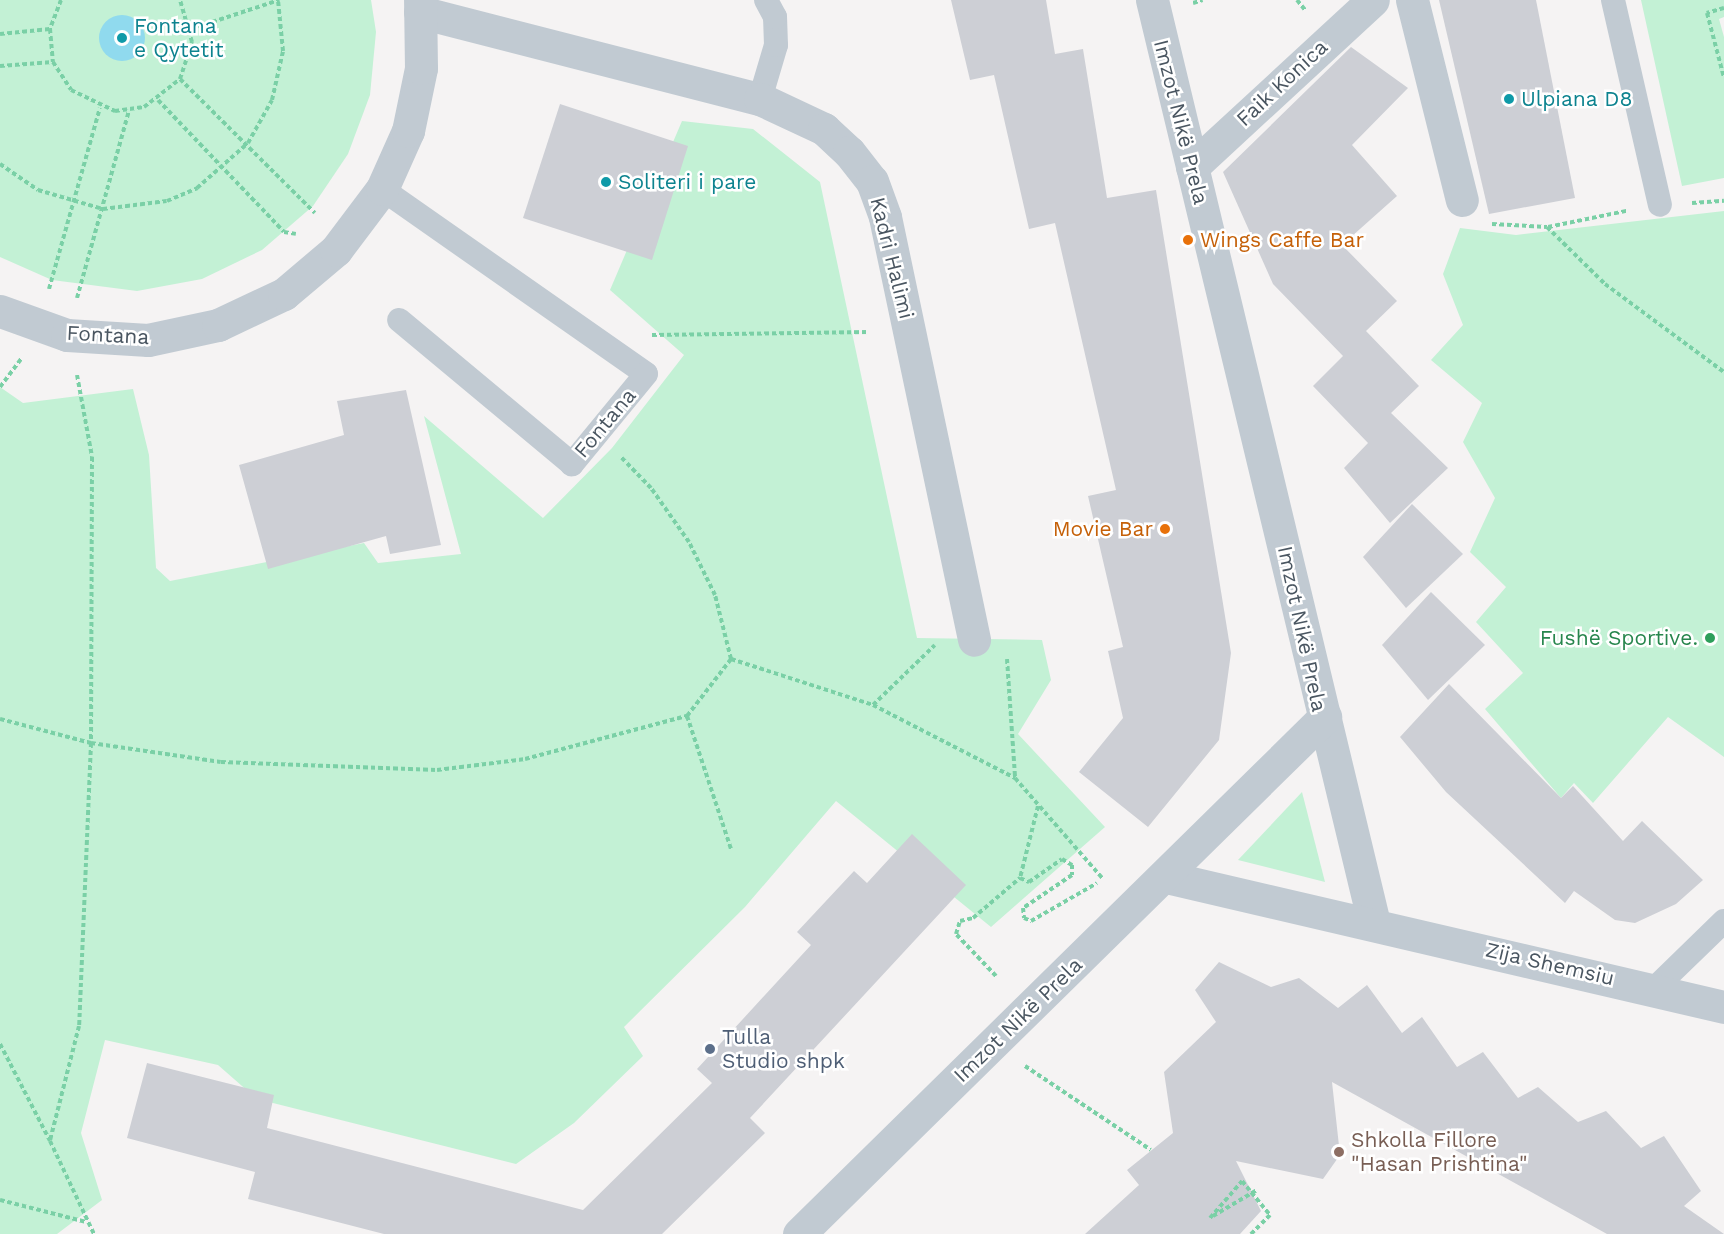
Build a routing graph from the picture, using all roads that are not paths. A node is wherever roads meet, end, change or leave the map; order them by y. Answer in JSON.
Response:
{"nodes":[{"id":1,"x":766,"y":0,"type":"edge"},
{"id":2,"x":1152,"y":0,"type":"edge"},
{"id":3,"x":1373,"y":0,"type":"edge"},
{"id":4,"x":1412,"y":0,"type":"edge"},
{"id":5,"x":1613,"y":0,"type":"edge"},
{"id":6,"x":420,"y":6,"type":"edge"},
{"id":7,"x":760,"y":99,"type":"junction"},
{"id":8,"x":1192,"y":166,"type":"junction"},
{"id":9,"x":382,"y":189,"type":"junction"},
{"id":10,"x":1462,"y":200,"type":"road end"},
{"id":11,"x":1660,"y":205,"type":"dead end"},
{"id":12,"x":0,"y":311,"type":"edge"},
{"id":13,"x":399,"y":320,"type":"dead end"},
{"id":14,"x":974,"y":640,"type":"road end"},
{"id":15,"x":1325,"y":717,"type":"junction"},
{"id":16,"x":1166,"y":877,"type":"junction"},
{"id":17,"x":1724,"y":921,"type":"edge"},
{"id":18,"x":1374,"y":923,"type":"junction"},
{"id":19,"x":1655,"y":988,"type":"junction"},
{"id":20,"x":1724,"y":1007,"type":"edge"},
{"id":21,"x":799,"y":1234,"type":"edge"}],
"edges":[{"from":1,"to":7,"type":"lane"},
{"from":2,"to":8,"type":"street","name":"Imzot Nikë Prela"},
{"from":3,"to":8,"type":"street","name":"Faik Konica"},
{"from":4,"to":10,"type":"street"},
{"from":5,"to":11,"type":"lane"},
{"from":6,"to":7,"type":"street","name":"Kadri Halimi"},
{"from":6,"to":9,"type":"street","name":"Fontana"},
{"from":7,"to":14,"type":"street","name":"Kadri Halimi"},
{"from":8,"to":15,"type":"street","name":"Imzot Nikë Prela"},
{"from":9,"to":12,"type":"street","name":"Fontana"},
{"from":9,"to":13,"type":"lane","name":"Fontana"},
{"from":15,"to":16,"type":"street","name":"Imzot Nikë Prela"},
{"from":15,"to":18,"type":"street"},
{"from":16,"to":18,"type":"street","name":"Zija Shemsiu"},
{"from":16,"to":21,"type":"street","name":"Imzot Nikë Prela"},
{"from":17,"to":19,"type":"lane"},
{"from":18,"to":19,"type":"street","name":"Zija Shemsiu"},
{"from":19,"to":20,"type":"street","name":"Zija Shemsiu"}]}
